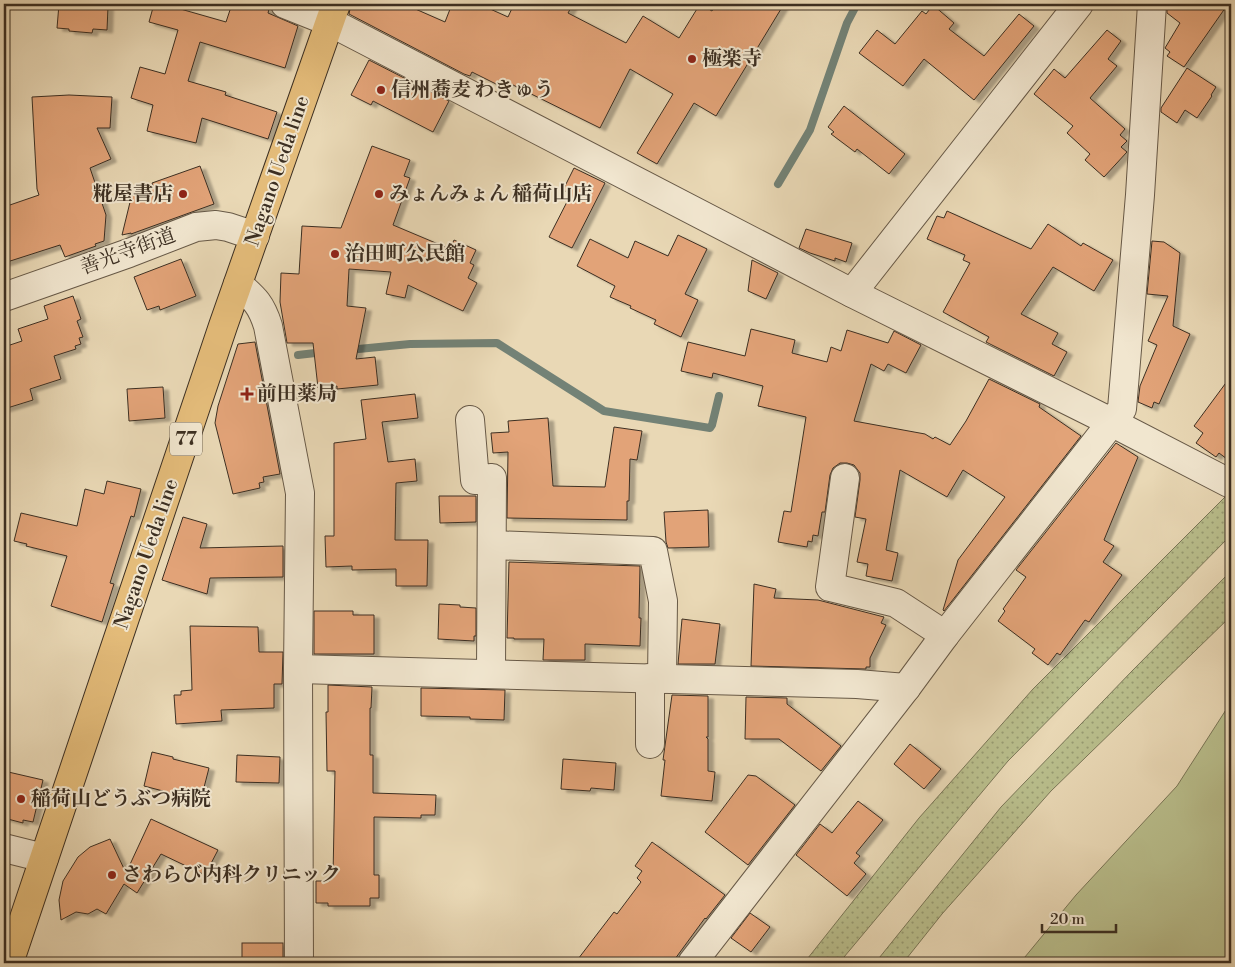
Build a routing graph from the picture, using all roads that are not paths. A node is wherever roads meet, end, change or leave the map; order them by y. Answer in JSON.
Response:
{"nodes":[{"id":1,"x":285,"y":4,"type":"edge"},
{"id":2,"x":1079,"y":4,"type":"edge"},
{"id":3,"x":1152,"y":4,"type":"edge"},
{"id":4,"x":333,"y":13,"type":"edge"},
{"id":5,"x":255,"y":236,"type":"junction"},
{"id":6,"x":238,"y":284,"type":"junction"},
{"id":7,"x":852,"y":293,"type":"junction"},
{"id":8,"x":4,"y":297,"type":"edge"},
{"id":9,"x":470,"y":420,"type":"dead end"},
{"id":10,"x":1111,"y":422,"type":"junction"},
{"id":11,"x":846,"y":478,"type":"dead end"},
{"id":12,"x":1230,"y":483,"type":"dead end"},
{"id":13,"x":492,"y":545,"type":"junction"},
{"id":14,"x":944,"y":635,"type":"junction"},
{"id":15,"x":298,"y":669,"type":"junction"},
{"id":16,"x":491,"y":674,"type":"junction"},
{"id":17,"x":656,"y":678,"type":"junction"},
{"id":18,"x":906,"y":688,"type":"junction"},
{"id":19,"x":650,"y":744,"type":"dead end"},
{"id":20,"x":4,"y":848,"type":"edge"},
{"id":21,"x":44,"y":858,"type":"junction"},
{"id":22,"x":9,"y":963,"type":"edge"},
{"id":23,"x":299,"y":963,"type":"edge"},
{"id":24,"x":692,"y":963,"type":"edge"}],
"edges":[{"from":1,"to":4,"type":"street"},
{"from":2,"to":7,"type":"street"},
{"from":3,"to":10,"type":"street"},
{"from":4,"to":5,"type":"main road","name":"Nagano Ueda line","number":"77"},
{"from":4,"to":7,"type":"street"},
{"from":5,"to":6,"type":"main road","name":"Nagano Ueda line","number":"77"},
{"from":5,"to":8,"type":"street","name":"善光寺街道"},
{"from":6,"to":15,"type":"street"},
{"from":6,"to":21,"type":"main road","name":"Nagano Ueda line","number":"77"},
{"from":7,"to":10,"type":"street"},
{"from":9,"to":13,"type":"street"},
{"from":10,"to":12,"type":"street"},
{"from":10,"to":14,"type":"street"},
{"from":11,"to":14,"type":"street"},
{"from":13,"to":16,"type":"street"},
{"from":13,"to":17,"type":"street"},
{"from":14,"to":18,"type":"street"},
{"from":15,"to":16,"type":"street"},
{"from":15,"to":23,"type":"street"},
{"from":16,"to":17,"type":"street"},
{"from":17,"to":18,"type":"street"},
{"from":17,"to":19,"type":"street"},
{"from":18,"to":24,"type":"street"},
{"from":20,"to":21,"type":"street"},
{"from":21,"to":22,"type":"main road","name":"Nagano Ueda line","number":"77"}]}
